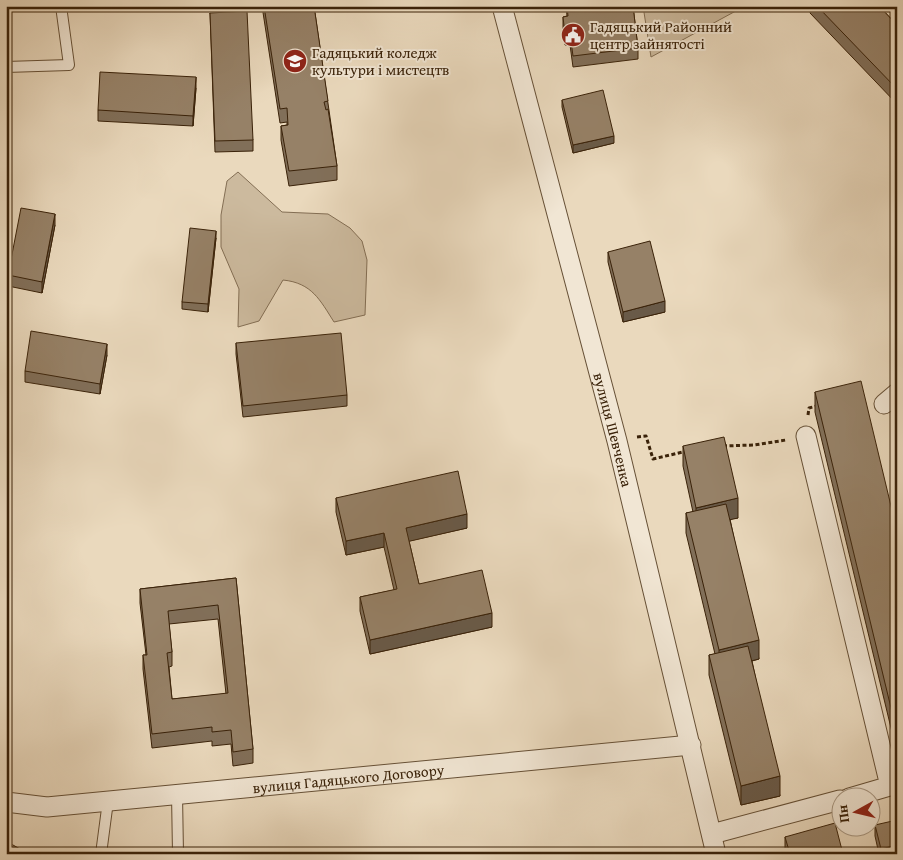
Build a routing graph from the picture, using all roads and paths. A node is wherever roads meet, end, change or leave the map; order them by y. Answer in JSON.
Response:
{"nodes":[{"id":1,"x":62,"y":6,"type":"edge"},
{"id":2,"x":502,"y":6,"type":"edge"},
{"id":3,"x":6,"y":67,"type":"edge"},
{"id":4,"x":825,"y":403,"type":"edge"},
{"id":5,"x":806,"y":436,"type":"junction"},
{"id":6,"x":617,"y":441,"type":"junction"},
{"id":7,"x":718,"y":446,"type":"edge"},
{"id":8,"x":690,"y":451,"type":"edge"},
{"id":9,"x":691,"y":745,"type":"junction"},
{"id":10,"x":893,"y":785,"type":"edge"},
{"id":11,"x":880,"y":789,"type":"edge"},
{"id":12,"x":177,"y":794,"type":"junction"},
{"id":13,"x":108,"y":800,"type":"junction"},
{"id":14,"x":6,"y":802,"type":"edge"},
{"id":15,"x":830,"y":803,"type":"edge"},
{"id":16,"x":712,"y":834,"type":"junction"},
{"id":17,"x":101,"y":854,"type":"edge"},
{"id":18,"x":178,"y":854,"type":"edge"},
{"id":19,"x":716,"y":854,"type":"edge"}],
"edges":[{"from":1,"to":3,"type":"lane"},
{"from":2,"to":6,"type":"street","name":"вулиця Шевченка"},
{"from":4,"to":5,"type":"path"},
{"from":5,"to":7,"type":"path"},
{"from":5,"to":10,"type":"street"},
{"from":6,"to":8,"type":"path"},
{"from":6,"to":9,"type":"street","name":"вулиця Шевченка"},
{"from":9,"to":12,"type":"street","name":"вулиця Гадяцького Договору"},
{"from":9,"to":16,"type":"street","name":"вулиця Шевченка"},
{"from":10,"to":11,"type":"street"},
{"from":12,"to":13,"type":"street","name":"вулиця Гадяцького Договору"},
{"from":12,"to":18,"type":"lane"},
{"from":13,"to":14,"type":"street","name":"вулиця Гадяцького Договору"},
{"from":13,"to":17,"type":"lane"},
{"from":15,"to":16,"type":"street"},
{"from":16,"to":19,"type":"street","name":"вулиця Шевченка"}]}
